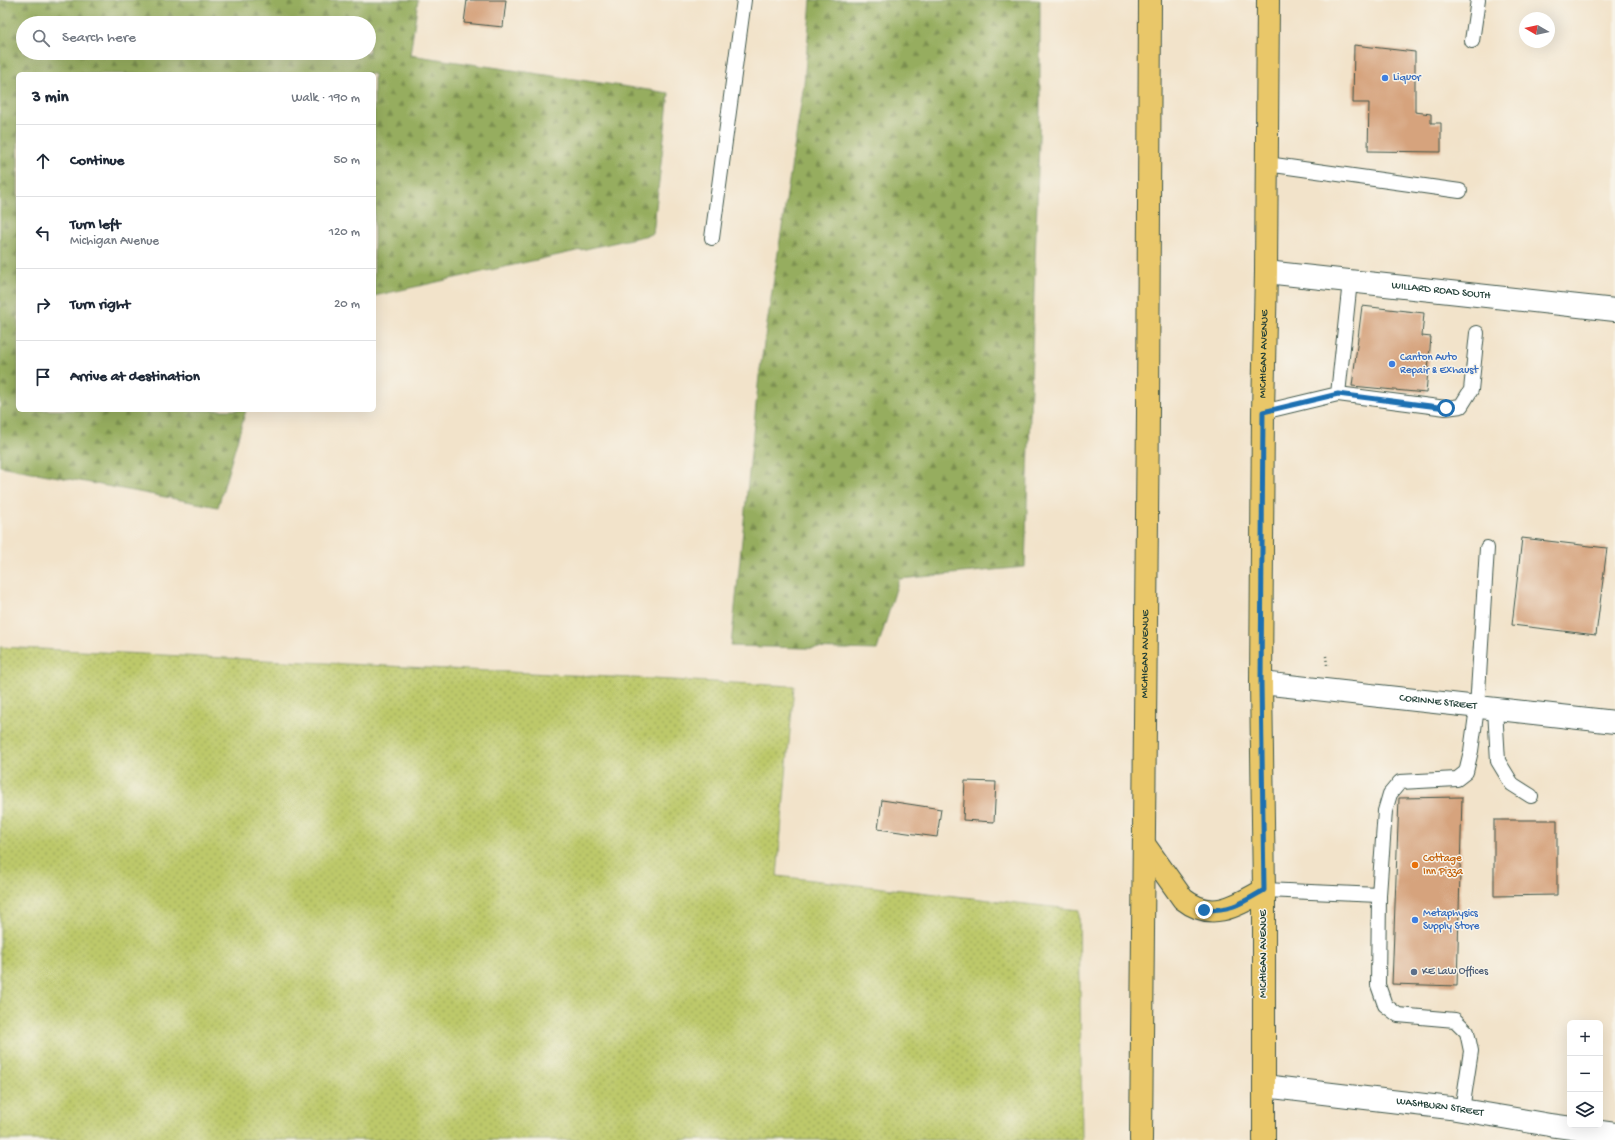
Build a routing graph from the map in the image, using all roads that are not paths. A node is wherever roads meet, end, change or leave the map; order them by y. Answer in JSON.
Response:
{"nodes":[{"id":1,"x":744,"y":0,"type":"edge"},
{"id":2,"x":1150,"y":0,"type":"edge"},
{"id":3,"x":1268,"y":0,"type":"edge"},
{"id":4,"x":1478,"y":0,"type":"edge"},
{"id":5,"x":1472,"y":41,"type":"dead end"},
{"id":6,"x":1267,"y":164,"type":"junction"},
{"id":7,"x":1460,"y":191,"type":"dead end"},
{"id":8,"x":712,"y":238,"type":"dead end"},
{"id":9,"x":1266,"y":272,"type":"junction"},
{"id":10,"x":1350,"y":281,"type":"junction"},
{"id":11,"x":1615,"y":310,"type":"edge"},
{"id":12,"x":1477,"y":333,"type":"dead end"},
{"id":13,"x":1338,"y":394,"type":"junction"},
{"id":14,"x":1263,"y":412,"type":"junction"},
{"id":15,"x":1487,"y":548,"type":"dead end"},
{"id":16,"x":1261,"y":683,"type":"junction"},
{"id":17,"x":1486,"y":708,"type":"junction"},
{"id":18,"x":1615,"y":722,"type":"edge"},
{"id":19,"x":1532,"y":796,"type":"dead end"},
{"id":20,"x":1144,"y":844,"type":"junction"},
{"id":21,"x":1264,"y":890,"type":"junction"},
{"id":22,"x":1379,"y":895,"type":"junction"},
{"id":23,"x":1264,"y":1086,"type":"junction"},
{"id":24,"x":1462,"y":1110,"type":"junction"},
{"id":25,"x":1615,"y":1134,"type":"edge"},
{"id":26,"x":1141,"y":1140,"type":"edge"},
{"id":27,"x":1264,"y":1140,"type":"edge"}],
"edges":[{"from":1,"to":8,"type":"lane"},
{"from":2,"to":20,"type":"main road","name":"MICHIGAN AVENUE"},
{"from":3,"to":6,"type":"main road","name":"MICHIGAN AVENUE"},
{"from":4,"to":5,"type":"lane"},
{"from":6,"to":7,"type":"lane"},
{"from":6,"to":9,"type":"main road","name":"MICHIGAN AVENUE"},
{"from":9,"to":10,"type":"street","name":"WILLARD ROAD SOUTH"},
{"from":9,"to":14,"type":"main road","name":"MICHIGAN AVENUE"},
{"from":10,"to":11,"type":"street","name":"WILLARD ROAD SOUTH"},
{"from":10,"to":13,"type":"lane"},
{"from":12,"to":13,"type":"lane"},
{"from":13,"to":14,"type":"lane"},
{"from":14,"to":16,"type":"main road","name":"MICHIGAN AVENUE"},
{"from":15,"to":17,"type":"lane"},
{"from":16,"to":17,"type":"street","name":"CORINNE STREET"},
{"from":16,"to":21,"type":"main road","name":"MICHIGAN AVENUE"},
{"from":17,"to":18,"type":"street","name":"CORINNE STREET"},
{"from":17,"to":19,"type":"lane"},
{"from":17,"to":22,"type":"lane"},
{"from":20,"to":21,"type":"main road"},
{"from":20,"to":26,"type":"main road","name":"MICHIGAN AVENUE"},
{"from":21,"to":22,"type":"lane"},
{"from":21,"to":23,"type":"main road","name":"MICHIGAN AVENUE"},
{"from":22,"to":24,"type":"lane"},
{"from":23,"to":24,"type":"street","name":"WASHBURN STREET"},
{"from":23,"to":27,"type":"main road","name":"MICHIGAN AVENUE"},
{"from":24,"to":25,"type":"street","name":"WASHBURN STREET"}]}
